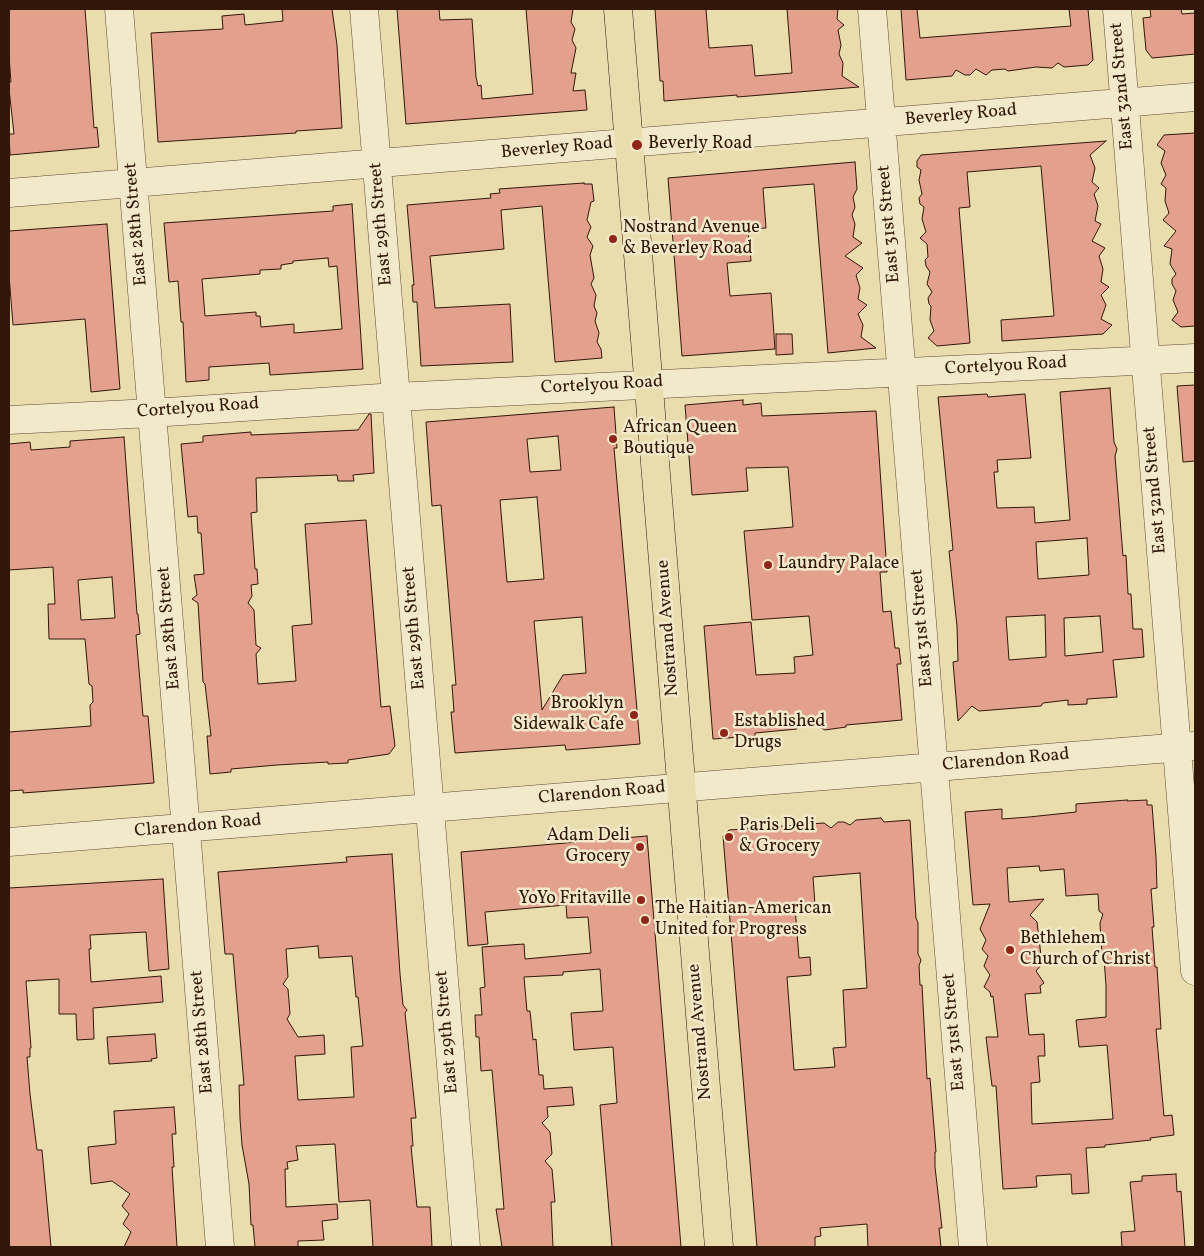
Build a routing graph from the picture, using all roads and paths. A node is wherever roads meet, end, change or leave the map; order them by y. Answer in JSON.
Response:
{"nodes":[{"id":1,"x":119,"y":9,"type":"edge"},
{"id":2,"x":364,"y":9,"type":"edge"},
{"id":3,"x":618,"y":9,"type":"edge"},
{"id":4,"x":872,"y":9,"type":"edge"},
{"id":5,"x":1116,"y":9,"type":"edge"},
{"id":6,"x":1195,"y":97,"type":"edge"},
{"id":7,"x":1124,"y":103,"type":"junction"},
{"id":8,"x":881,"y":122,"type":"junction"},
{"id":9,"x":629,"y":143,"type":"junction"},
{"id":10,"x":377,"y":163,"type":"junction"},
{"id":11,"x":134,"y":183,"type":"junction"},
{"id":12,"x":9,"y":194,"type":"edge"},
{"id":13,"x":1195,"y":358,"type":"edge"},
{"id":14,"x":1146,"y":360,"type":"junction"},
{"id":15,"x":902,"y":372,"type":"junction"},
{"id":16,"x":648,"y":384,"type":"junction"},
{"id":17,"x":396,"y":397,"type":"junction"},
{"id":18,"x":152,"y":413,"type":"junction"},
{"id":19,"x":9,"y":420,"type":"edge"},
{"id":20,"x":1186,"y":747,"type":"edge"},
{"id":21,"x":934,"y":767,"type":"junction"},
{"id":22,"x":682,"y":788,"type":"junction"},
{"id":23,"x":431,"y":808,"type":"junction"},
{"id":24,"x":186,"y":828,"type":"junction"},
{"id":25,"x":9,"y":842,"type":"edge"},
{"id":26,"x":1195,"y":971,"type":"edge"},
{"id":27,"x":220,"y":1247,"type":"edge"},
{"id":28,"x":466,"y":1247,"type":"edge"},
{"id":29,"x":719,"y":1247,"type":"edge"},
{"id":30,"x":973,"y":1247,"type":"edge"}],
"edges":[{"from":1,"to":11,"type":"street","name":"East 28th Street"},
{"from":2,"to":10,"type":"street","name":"East 29th Street"},
{"from":3,"to":9,"type":"main road","name":"Nostrand Avenue"},
{"from":4,"to":8,"type":"street","name":"East 31st Street"},
{"from":5,"to":7,"type":"street","name":"East 32nd Street"},
{"from":6,"to":7,"type":"street","name":"Beverley Road"},
{"from":7,"to":8,"type":"street","name":"Beverley Road"},
{"from":7,"to":14,"type":"street","name":"East 32nd Street"},
{"from":8,"to":9,"type":"street","name":"Beverley Road"},
{"from":8,"to":15,"type":"street","name":"East 31st Street"},
{"from":9,"to":10,"type":"street","name":"Beverley Road"},
{"from":9,"to":16,"type":"main road","name":"Nostrand Avenue"},
{"from":10,"to":11,"type":"street","name":"Beverley Road"},
{"from":10,"to":17,"type":"street","name":"East 29th Street"},
{"from":11,"to":12,"type":"street","name":"Beverley Road"},
{"from":11,"to":18,"type":"street","name":"East 28th Street"},
{"from":13,"to":14,"type":"street","name":"Cortelyou Road"},
{"from":14,"to":15,"type":"street","name":"Cortelyou Road"},
{"from":14,"to":20,"type":"street","name":"East 32nd Street"},
{"from":15,"to":16,"type":"street","name":"Cortelyou Road"},
{"from":15,"to":21,"type":"street","name":"East 31st Street"},
{"from":16,"to":17,"type":"street","name":"Cortelyou Road"},
{"from":16,"to":22,"type":"main road","name":"Nostrand Avenue"},
{"from":17,"to":18,"type":"street","name":"Cortelyou Road"},
{"from":17,"to":23,"type":"street","name":"East 29th Street"},
{"from":18,"to":19,"type":"street","name":"Cortelyou Road"},
{"from":18,"to":24,"type":"street","name":"East 28th Street"},
{"from":20,"to":21,"type":"street","name":"Clarendon Road"},
{"from":20,"to":26,"type":"street","name":"East 32nd Street"},
{"from":21,"to":22,"type":"street","name":"Clarendon Road"},
{"from":21,"to":30,"type":"street","name":"East 31st Street"},
{"from":22,"to":23,"type":"street","name":"Clarendon Road"},
{"from":22,"to":29,"type":"main road","name":"Nostrand Avenue"},
{"from":23,"to":24,"type":"street","name":"Clarendon Road"},
{"from":23,"to":28,"type":"street","name":"East 29th Street"},
{"from":24,"to":25,"type":"street","name":"Clarendon Road"},
{"from":24,"to":27,"type":"street","name":"East 28th Street"}]}
